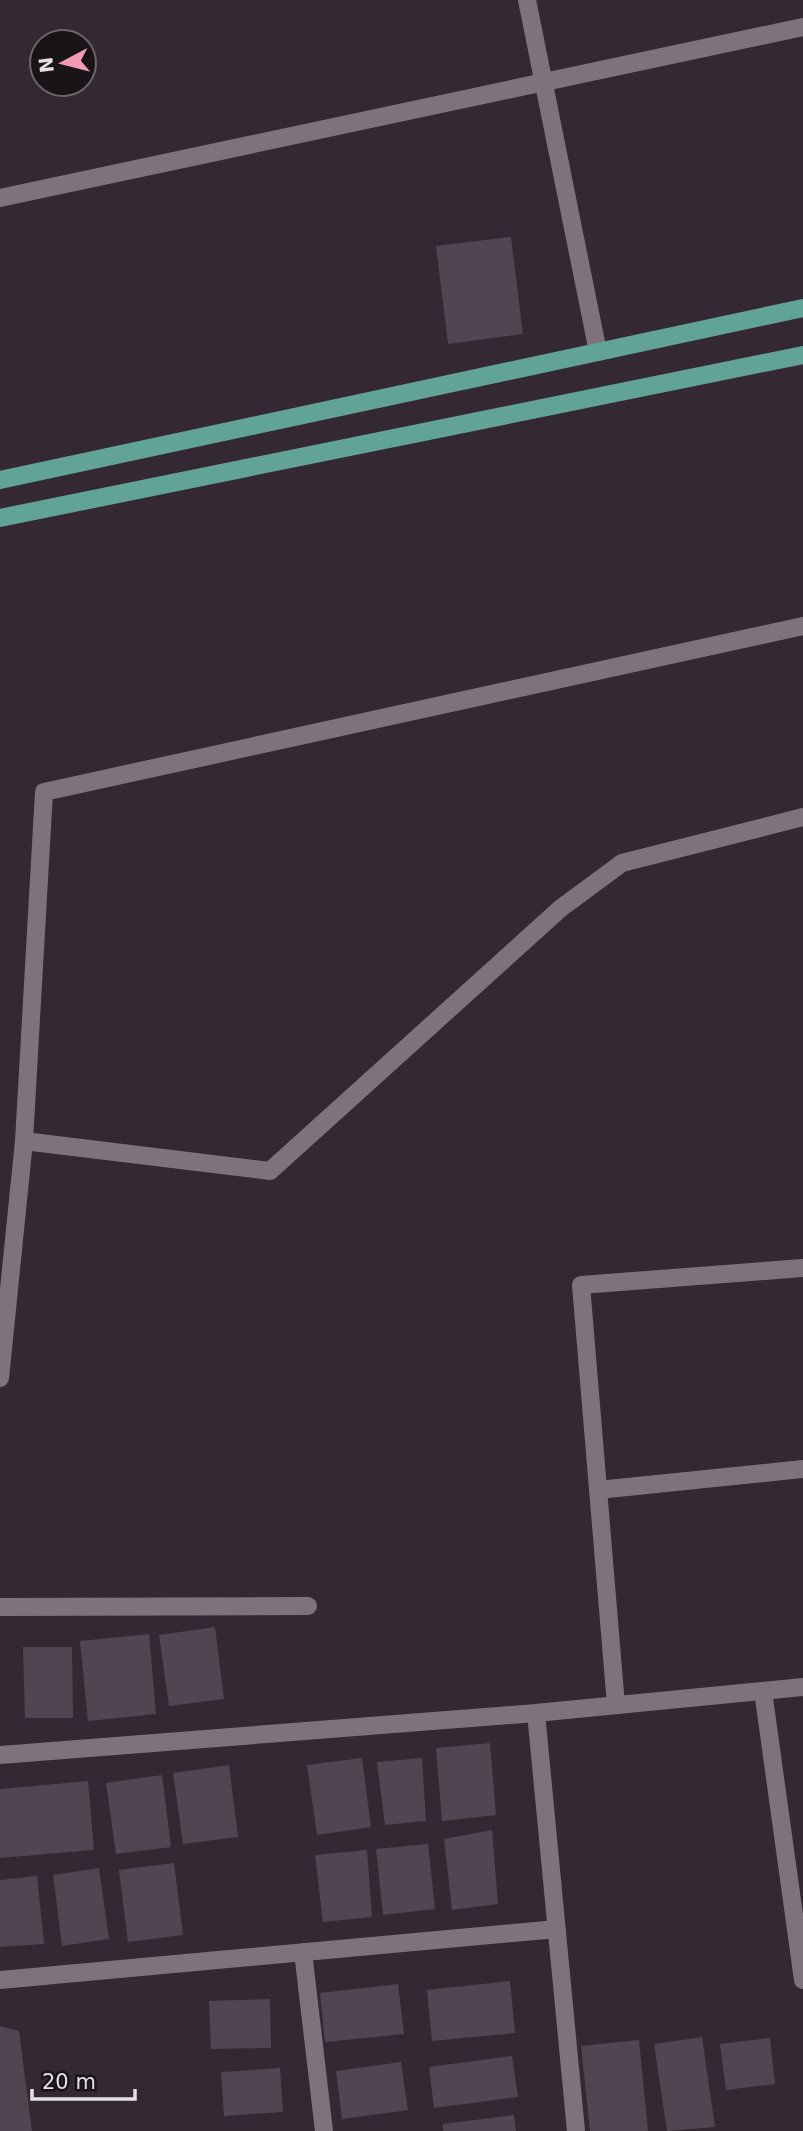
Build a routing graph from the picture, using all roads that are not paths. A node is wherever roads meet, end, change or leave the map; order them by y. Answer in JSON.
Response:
{"nodes":[{"id":1,"x":527,"y":0,"type":"edge"},
{"id":2,"x":803,"y":27,"type":"edge"},
{"id":3,"x":543,"y":82,"type":"junction"},
{"id":4,"x":0,"y":197,"type":"edge"},
{"id":5,"x":803,"y":308,"type":"edge"},
{"id":6,"x":598,"y":352,"type":"junction"},
{"id":7,"x":803,"y":355,"type":"edge"},
{"id":8,"x":0,"y":480,"type":"edge"},
{"id":9,"x":0,"y":518,"type":"edge"},
{"id":10,"x":803,"y":626,"type":"edge"},
{"id":11,"x":803,"y":817,"type":"edge"},
{"id":12,"x":24,"y":1141,"type":"junction"},
{"id":13,"x":803,"y":1268,"type":"edge"},
{"id":14,"x":0,"y":1378,"type":"edge"},
{"id":15,"x":803,"y":1469,"type":"edge"},
{"id":16,"x":598,"y":1490,"type":"junction"},
{"id":17,"x":308,"y":1606,"type":"dead end"},
{"id":18,"x":0,"y":1607,"type":"edge"},
{"id":19,"x":803,"y":1687,"type":"edge"},
{"id":20,"x":763,"y":1691,"type":"junction"},
{"id":21,"x":615,"y":1705,"type":"junction"},
{"id":22,"x":536,"y":1713,"type":"junction"},
{"id":23,"x":0,"y":1755,"type":"edge"},
{"id":24,"x":557,"y":1929,"type":"junction"},
{"id":25,"x":303,"y":1952,"type":"junction"},
{"id":26,"x":0,"y":1980,"type":"edge"},
{"id":27,"x":803,"y":1980,"type":"edge"},
{"id":28,"x":324,"y":2131,"type":"edge"},
{"id":29,"x":576,"y":2131,"type":"edge"}],
"edges":[{"from":1,"to":3,"type":"street"},
{"from":2,"to":3,"type":"street"},
{"from":3,"to":4,"type":"street"},
{"from":3,"to":6,"type":"street"},
{"from":5,"to":6,"type":"main road"},
{"from":6,"to":8,"type":"main road"},
{"from":7,"to":9,"type":"main road"},
{"from":10,"to":12,"type":"street"},
{"from":11,"to":12,"type":"street"},
{"from":12,"to":14,"type":"street"},
{"from":13,"to":16,"type":"street"},
{"from":15,"to":16,"type":"street"},
{"from":16,"to":21,"type":"street"},
{"from":17,"to":18,"type":"street"},
{"from":19,"to":20,"type":"street"},
{"from":20,"to":21,"type":"street"},
{"from":20,"to":27,"type":"street"},
{"from":21,"to":22,"type":"street"},
{"from":22,"to":23,"type":"street"},
{"from":22,"to":24,"type":"street"},
{"from":24,"to":25,"type":"street"},
{"from":24,"to":29,"type":"street"},
{"from":25,"to":26,"type":"street"},
{"from":25,"to":28,"type":"street"}]}
